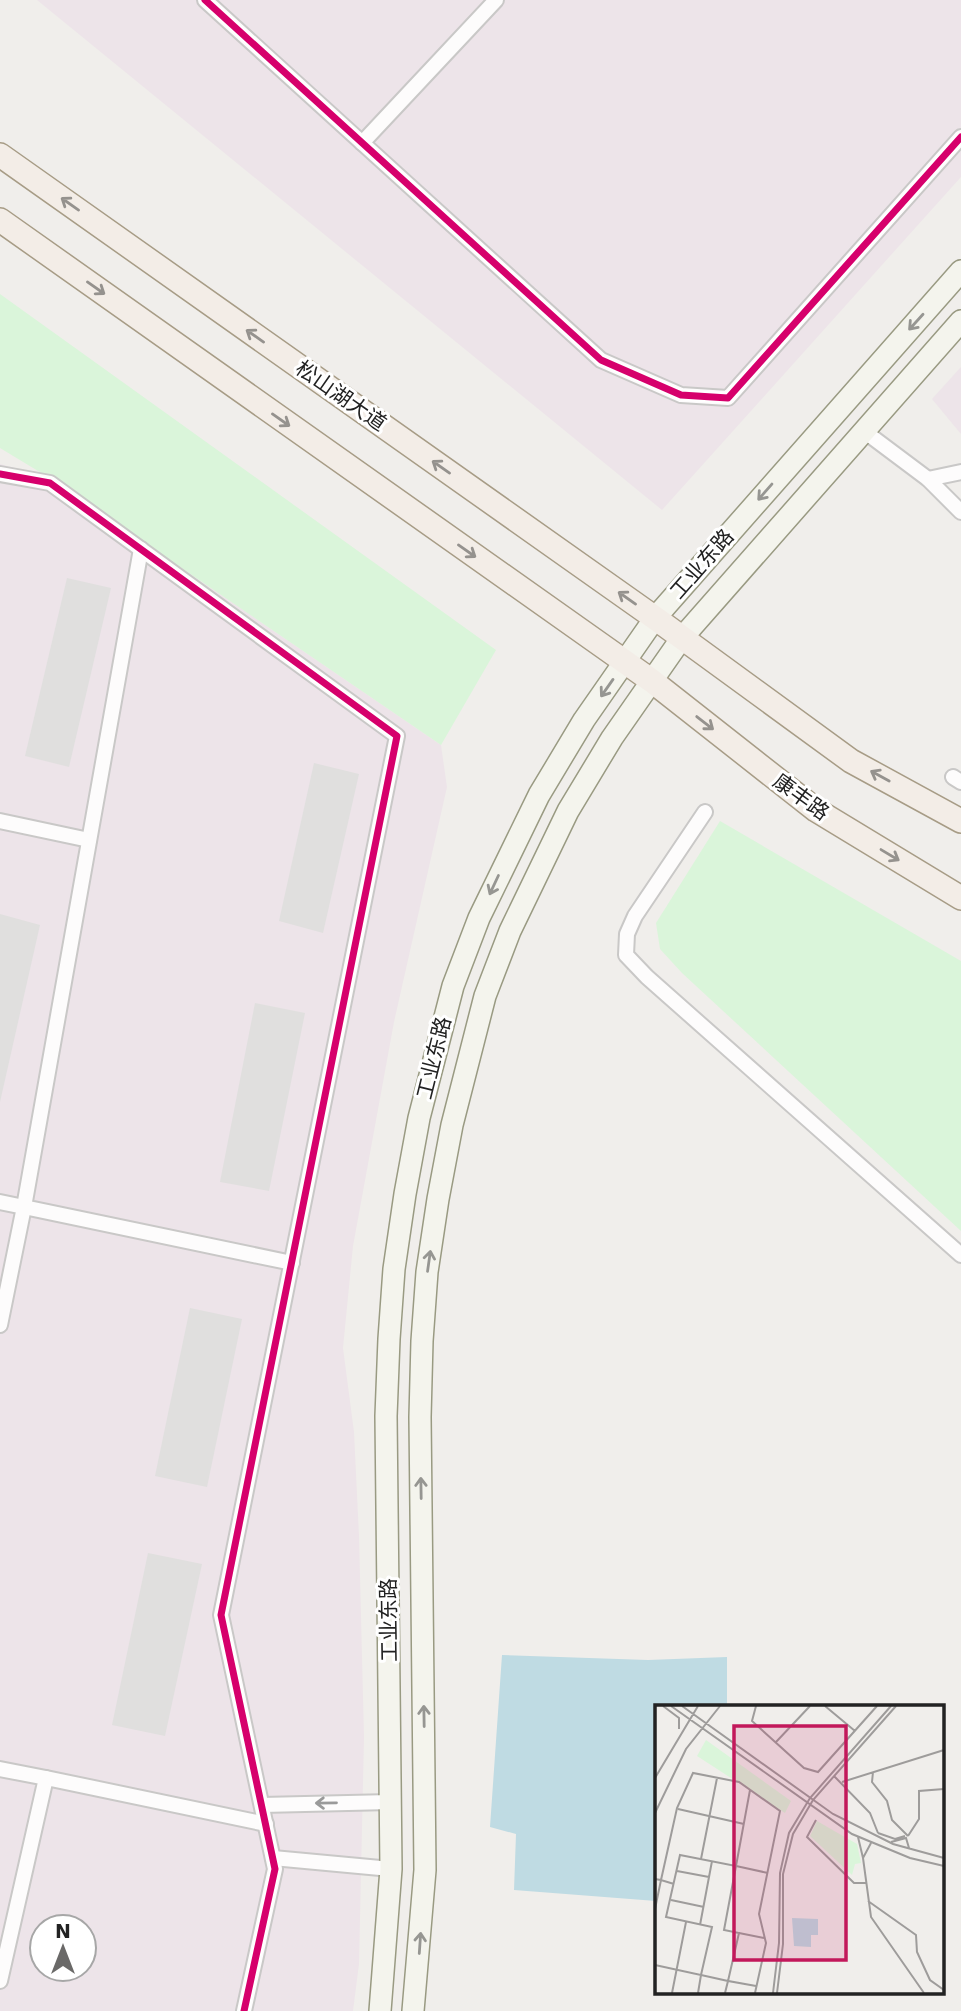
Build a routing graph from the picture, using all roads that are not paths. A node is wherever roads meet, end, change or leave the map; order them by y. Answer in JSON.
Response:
{"nodes":[{"id":1,"x":205,"y":0,"type":"edge"},
{"id":2,"x":496,"y":0,"type":"edge"},
{"id":3,"x":961,"y":137,"type":"edge"},
{"id":4,"x":362,"y":143,"type":"junction"},
{"id":5,"x":0,"y":155,"type":"edge"},
{"id":6,"x":0,"y":220,"type":"edge"},
{"id":7,"x":961,"y":271,"type":"edge"},
{"id":8,"x":961,"y":321,"type":"edge"},
{"id":9,"x":864,"y":431,"type":"junction"},
{"id":10,"x":961,"y":472,"type":"edge"},
{"id":11,"x":0,"y":474,"type":"edge"},
{"id":12,"x":929,"y":480,"type":"junction"},
{"id":13,"x":961,"y":512,"type":"edge"},
{"id":14,"x":141,"y":550,"type":"junction"},
{"id":15,"x":655,"y":618,"type":"junction"},
{"id":16,"x":681,"y":639,"type":"junction"},
{"id":17,"x":624,"y":662,"type":"junction"},
{"id":18,"x":652,"y":681,"type":"junction"},
{"id":19,"x":705,"y":812,"type":"dead end"},
{"id":20,"x":0,"y":821,"type":"edge"},
{"id":21,"x":961,"y":821,"type":"edge"},
{"id":22,"x":89,"y":840,"type":"junction"},
{"id":23,"x":961,"y":898,"type":"edge"},
{"id":24,"x":0,"y":1202,"type":"edge"},
{"id":25,"x":24,"y":1206,"type":"junction"},
{"id":26,"x":961,"y":1255,"type":"edge"},
{"id":27,"x":292,"y":1263,"type":"junction"},
{"id":28,"x":0,"y":1325,"type":"edge"},
{"id":29,"x":0,"y":1769,"type":"edge"},
{"id":30,"x":46,"y":1778,"type":"junction"},
{"id":31,"x":391,"y":1802,"type":"junction"},
{"id":32,"x":261,"y":1805,"type":"junction"},
{"id":33,"x":266,"y":1824,"type":"junction"},
{"id":34,"x":273,"y":1858,"type":"junction"},
{"id":35,"x":391,"y":1869,"type":"junction"},
{"id":36,"x":0,"y":1981,"type":"edge"},
{"id":37,"x":244,"y":2011,"type":"edge"},
{"id":38,"x":380,"y":2011,"type":"edge"},
{"id":39,"x":413,"y":2011,"type":"edge"}],
"edges":[{"from":1,"to":4,"type":"street"},
{"from":2,"to":4,"type":"street"},
{"from":3,"to":4,"type":"street"},
{"from":15,"to":5,"type":"main road","name":"松山湖大道","one_way":true},
{"from":6,"to":17,"type":"main road","one_way":true},
{"from":7,"to":15,"type":"main road","name":"工业东路","one_way":true},
{"from":8,"to":9,"type":"main road","name":"工业东路"},
{"from":9,"to":12,"type":"street"},
{"from":9,"to":16,"type":"main road","name":"工业东路"},
{"from":10,"to":12,"type":"street"},
{"from":11,"to":14,"type":"street"},
{"from":12,"to":13,"type":"street"},
{"from":14,"to":22,"type":"street"},
{"from":14,"to":27,"type":"street"},
{"from":15,"to":16,"type":"main road","name":"松山湖大道"},
{"from":15,"to":17,"type":"main road","name":"工业东路"},
{"from":16,"to":18,"type":"main road","name":"工业东路"},
{"from":21,"to":16,"type":"main road","one_way":true},
{"from":17,"to":18,"type":"main road"},
{"from":17,"to":31,"type":"main road","name":"工业东路","one_way":true},
{"from":18,"to":23,"type":"main road","name":"康丰路","one_way":true},
{"from":39,"to":18,"type":"main road","name":"工业东路","one_way":true},
{"from":19,"to":26,"type":"street"},
{"from":20,"to":22,"type":"street"},
{"from":22,"to":25,"type":"street"},
{"from":24,"to":25,"type":"street"},
{"from":25,"to":27,"type":"street"},
{"from":25,"to":28,"type":"street"},
{"from":27,"to":32,"type":"street"},
{"from":29,"to":30,"type":"street"},
{"from":30,"to":33,"type":"street"},
{"from":30,"to":36,"type":"street"},
{"from":31,"to":32,"type":"street","one_way":true},
{"from":31,"to":35,"type":"main road","name":"工业东路"},
{"from":32,"to":33,"type":"street"},
{"from":33,"to":34,"type":"street"},
{"from":34,"to":35,"type":"street"},
{"from":34,"to":37,"type":"street"},
{"from":35,"to":38,"type":"main road","name":"工业东路"}]}
